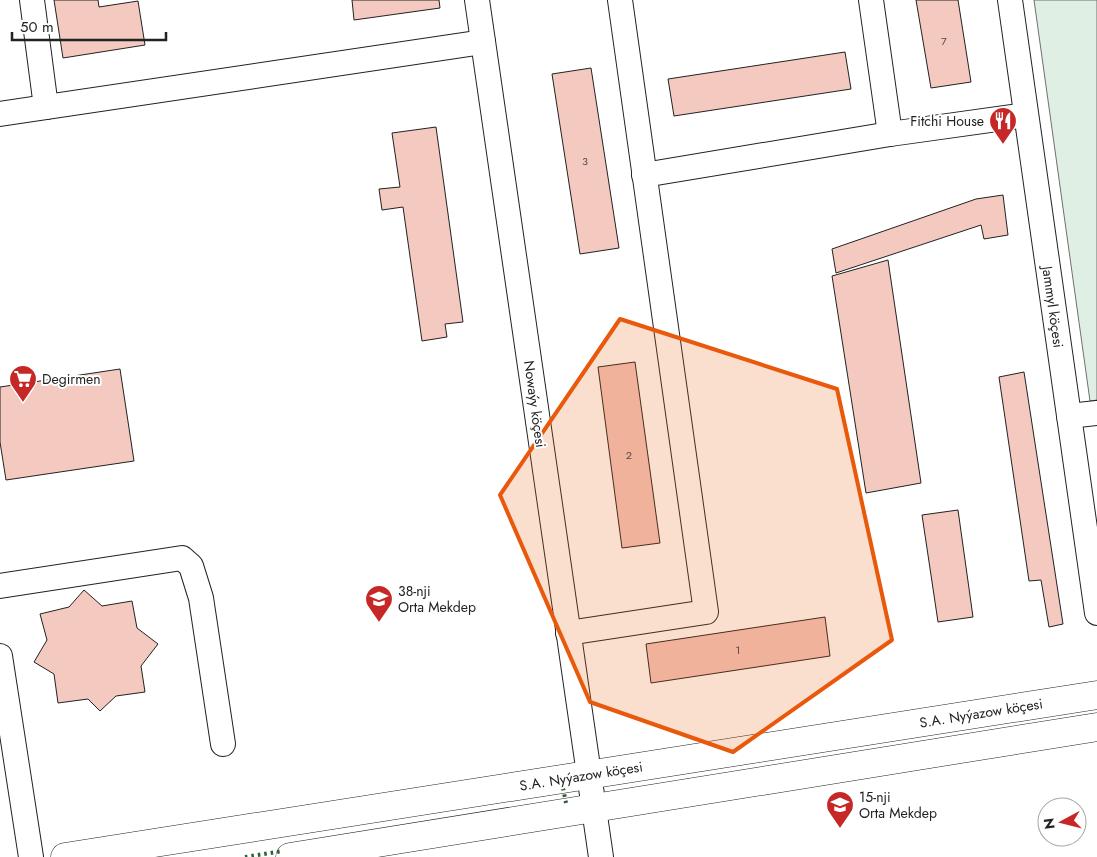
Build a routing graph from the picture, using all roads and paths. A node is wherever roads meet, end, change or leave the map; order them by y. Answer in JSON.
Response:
{"nodes":[{"id":1,"x":32,"y":0,"type":"edge"},
{"id":2,"x":476,"y":0,"type":"edge"},
{"id":3,"x":620,"y":0,"type":"edge"},
{"id":4,"x":871,"y":0,"type":"edge"},
{"id":5,"x":1010,"y":0,"type":"edge"},
{"id":6,"x":483,"y":42,"type":"junction"},
{"id":7,"x":46,"y":108,"type":"junction"},
{"id":8,"x":0,"y":114,"type":"edge"},
{"id":9,"x":1026,"y":115,"type":"junction"},
{"id":10,"x":890,"y":134,"type":"junction"},
{"id":11,"x":644,"y":175,"type":"junction"},
{"id":12,"x":1097,"y":413,"type":"edge"},
{"id":13,"x":1069,"y":416,"type":"junction"},
{"id":14,"x":0,"y":586,"type":"edge"},
{"id":15,"x":1097,"y":613,"type":"edge"},
{"id":16,"x":568,"y":633,"type":"junction"},
{"id":17,"x":0,"y":656,"type":"edge"},
{"id":18,"x":1097,"y":695,"type":"edge"},
{"id":19,"x":1097,"y":727,"type":"edge"},
{"id":20,"x":223,"y":744,"type":"dead end"},
{"id":21,"x":589,"y":775,"type":"junction"},
{"id":22,"x":594,"y":808,"type":"junction"},
{"id":23,"x":31,"y":857,"type":"edge"},
{"id":24,"x":65,"y":857,"type":"edge"},
{"id":25,"x":290,"y":857,"type":"edge"},
{"id":26,"x":601,"y":857,"type":"edge"}],
"edges":[{"from":1,"to":7,"type":"street"},
{"from":2,"to":6,"type":"street","name":"Nowaýy köçesi"},
{"from":3,"to":11,"type":"street"},
{"from":4,"to":10,"type":"street"},
{"from":5,"to":9,"type":"street","name":"Jammyl köçesi"},
{"from":6,"to":7,"type":"street"},
{"from":6,"to":16,"type":"street","name":"Nowaýy köçesi"},
{"from":7,"to":8,"type":"street"},
{"from":9,"to":10,"type":"street"},
{"from":9,"to":13,"type":"street","name":"Jammyl köçesi"},
{"from":10,"to":11,"type":"street"},
{"from":11,"to":16,"type":"street"},
{"from":12,"to":13,"type":"street"},
{"from":13,"to":15,"type":"street","name":"Jammyl köçesi"},
{"from":14,"to":20,"type":"street"},
{"from":16,"to":21,"type":"street","name":"Nowaýy köçesi"},
{"from":17,"to":23,"type":"street"},
{"from":18,"to":21,"type":"main road","name":"S.A. Nyýazow köçesi"},
{"from":19,"to":22,"type":"main road"},
{"from":21,"to":22,"type":"street","name":"Nowaýy köçesi"},
{"from":21,"to":24,"type":"main road","name":"S.A. Nyýazow köçesi"},
{"from":22,"to":25,"type":"main road"},
{"from":22,"to":26,"type":"street","name":"Nowaýy köçesi"}]}
